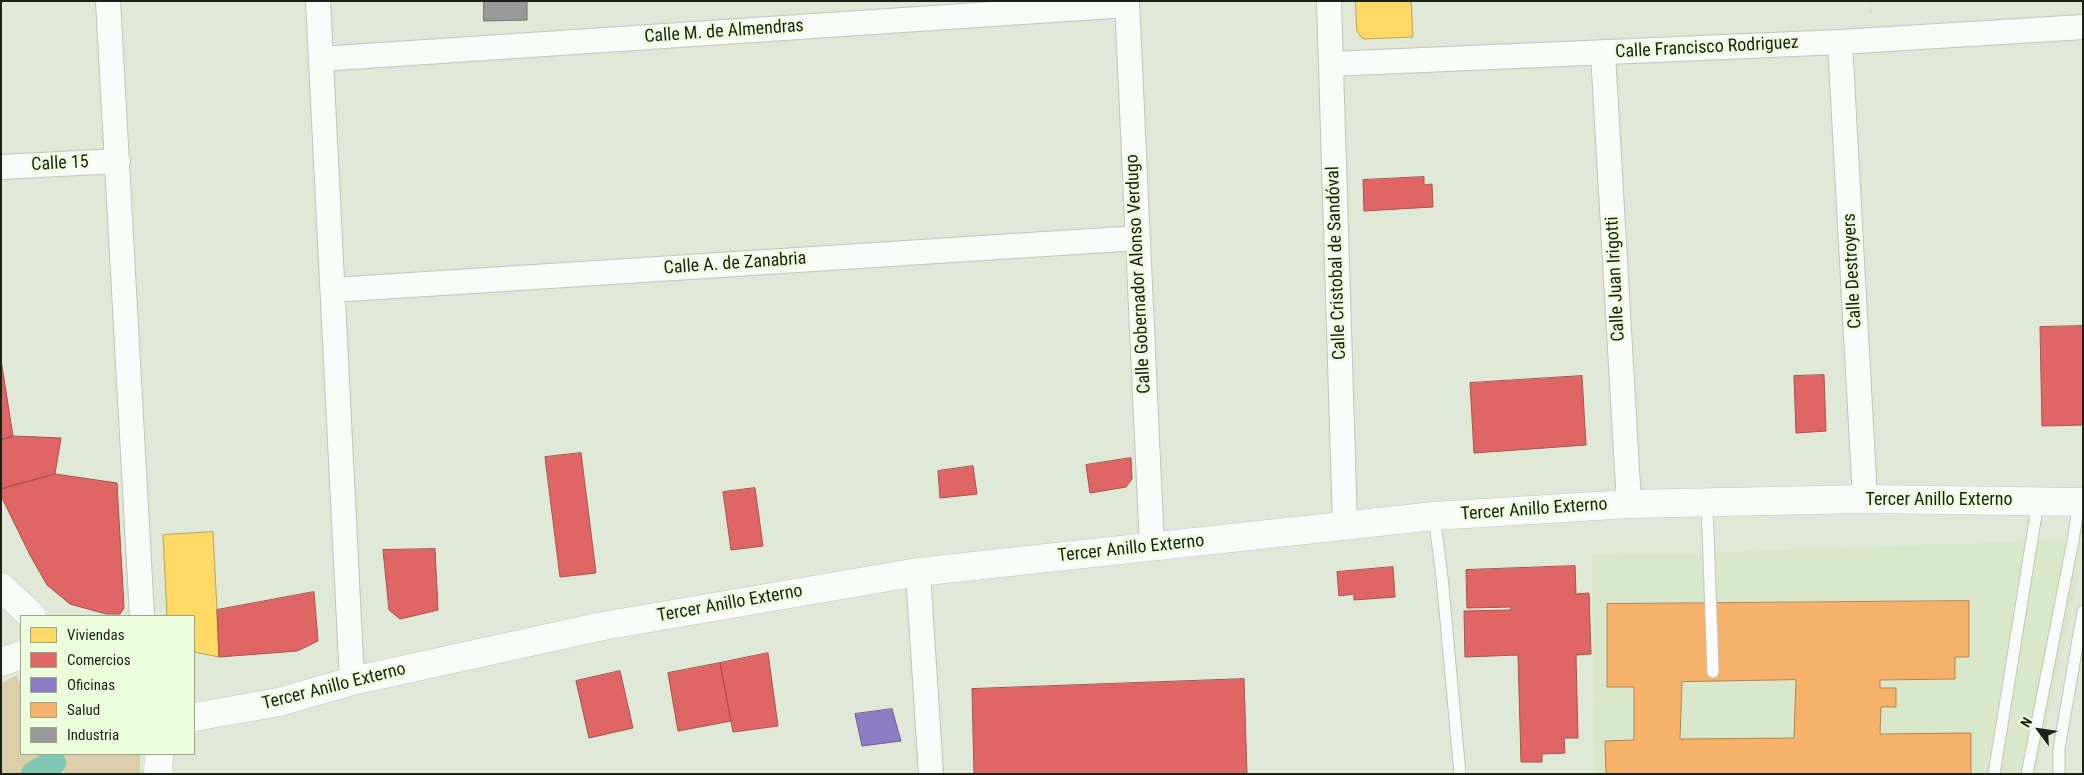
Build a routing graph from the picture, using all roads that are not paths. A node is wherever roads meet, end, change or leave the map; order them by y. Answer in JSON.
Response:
{"nodes":[{"id":1,"x":108,"y":1,"type":"edge"},
{"id":2,"x":318,"y":1,"type":"edge"},
{"id":3,"x":1329,"y":1,"type":"edge"},
{"id":4,"x":1127,"y":3,"type":"edge"},
{"id":5,"x":2083,"y":27,"type":"edge"},
{"id":6,"x":1840,"y":42,"type":"junction"},
{"id":7,"x":1602,"y":53,"type":"junction"},
{"id":8,"x":322,"y":58,"type":"junction"},
{"id":9,"x":1330,"y":64,"type":"junction"},
{"id":10,"x":118,"y":161,"type":"junction"},
{"id":11,"x":1,"y":167,"type":"edge"},
{"id":12,"x":1138,"y":238,"type":"junction"},
{"id":13,"x":333,"y":290,"type":"junction"},
{"id":14,"x":1865,"y":500,"type":"junction"},
{"id":15,"x":2038,"y":500,"type":"junction"},
{"id":16,"x":1707,"y":502,"type":"junction"},
{"id":17,"x":2081,"y":502,"type":"edge"},
{"id":18,"x":1629,"y":504,"type":"junction"},
{"id":19,"x":1434,"y":516,"type":"junction"},
{"id":20,"x":1345,"y":525,"type":"junction"},
{"id":21,"x":1152,"y":548,"type":"junction"},
{"id":22,"x":918,"y":572,"type":"junction"},
{"id":23,"x":1,"y":587,"type":"edge"},
{"id":24,"x":2083,"y":610,"type":"edge"},
{"id":25,"x":31,"y":615,"type":"edge"},
{"id":26,"x":142,"y":615,"type":"edge"},
{"id":27,"x":20,"y":655,"type":"edge"},
{"id":28,"x":1,"y":662,"type":"edge"},
{"id":29,"x":1713,"y":672,"type":"dead end"},
{"id":30,"x":352,"y":680,"type":"junction"},
{"id":31,"x":195,"y":717,"type":"edge"},
{"id":32,"x":159,"y":755,"type":"edge"},
{"id":33,"x":158,"y":774,"type":"edge"},
{"id":34,"x":931,"y":774,"type":"edge"},
{"id":35,"x":1460,"y":774,"type":"edge"},
{"id":36,"x":1994,"y":774,"type":"edge"},
{"id":37,"x":2026,"y":774,"type":"edge"},
{"id":38,"x":2059,"y":774,"type":"edge"}],
"edges":[{"from":1,"to":10,"type":"street"},
{"from":2,"to":8,"type":"street"},
{"from":3,"to":9,"type":"street","name":"Calle Cristobal de Sandóval"},
{"from":4,"to":8,"type":"street","name":"Calle M. de Almendras"},
{"from":4,"to":12,"type":"street","name":"Calle Gobernador Alonso Verdugo"},
{"from":5,"to":6,"type":"street","name":"Calle Francisco Rodriguez"},
{"from":6,"to":7,"type":"street","name":"Calle Francisco Rodriguez"},
{"from":6,"to":14,"type":"street","name":"Calle Destroyers"},
{"from":7,"to":9,"type":"street","name":"Calle Francisco Rodriguez"},
{"from":7,"to":18,"type":"street","name":"Calle Juan Irigotti"},
{"from":8,"to":13,"type":"street"},
{"from":9,"to":20,"type":"street","name":"Calle Cristobal de Sandóval"},
{"from":10,"to":11,"type":"street","name":"Calle 15"},
{"from":10,"to":26,"type":"street"},
{"from":12,"to":13,"type":"street","name":"Calle A. de Zanabria"},
{"from":12,"to":21,"type":"street","name":"Calle Gobernador Alonso Verdugo"},
{"from":13,"to":30,"type":"street"},
{"from":14,"to":15,"type":"street","name":"Tercer Anillo Externo"},
{"from":14,"to":16,"type":"street","name":"Tercer Anillo Externo"},
{"from":15,"to":17,"type":"street","name":"Tercer Anillo Externo"},
{"from":15,"to":36,"type":"lane"},
{"from":16,"to":18,"type":"street","name":"Tercer Anillo Externo"},
{"from":16,"to":29,"type":"lane"},
{"from":17,"to":37,"type":"lane"},
{"from":18,"to":19,"type":"street","name":"Tercer Anillo Externo"},
{"from":19,"to":20,"type":"street","name":"Tercer Anillo Externo"},
{"from":19,"to":35,"type":"lane"},
{"from":20,"to":21,"type":"street","name":"Tercer Anillo Externo"},
{"from":21,"to":22,"type":"street","name":"Tercer Anillo Externo"},
{"from":22,"to":30,"type":"street","name":"Tercer Anillo Externo"},
{"from":22,"to":34,"type":"street"},
{"from":23,"to":25,"type":"street"},
{"from":24,"to":38,"type":"lane"},
{"from":27,"to":28,"type":"street"},
{"from":30,"to":31,"type":"street","name":"Tercer Anillo Externo"},
{"from":32,"to":33,"type":"street"}]}
